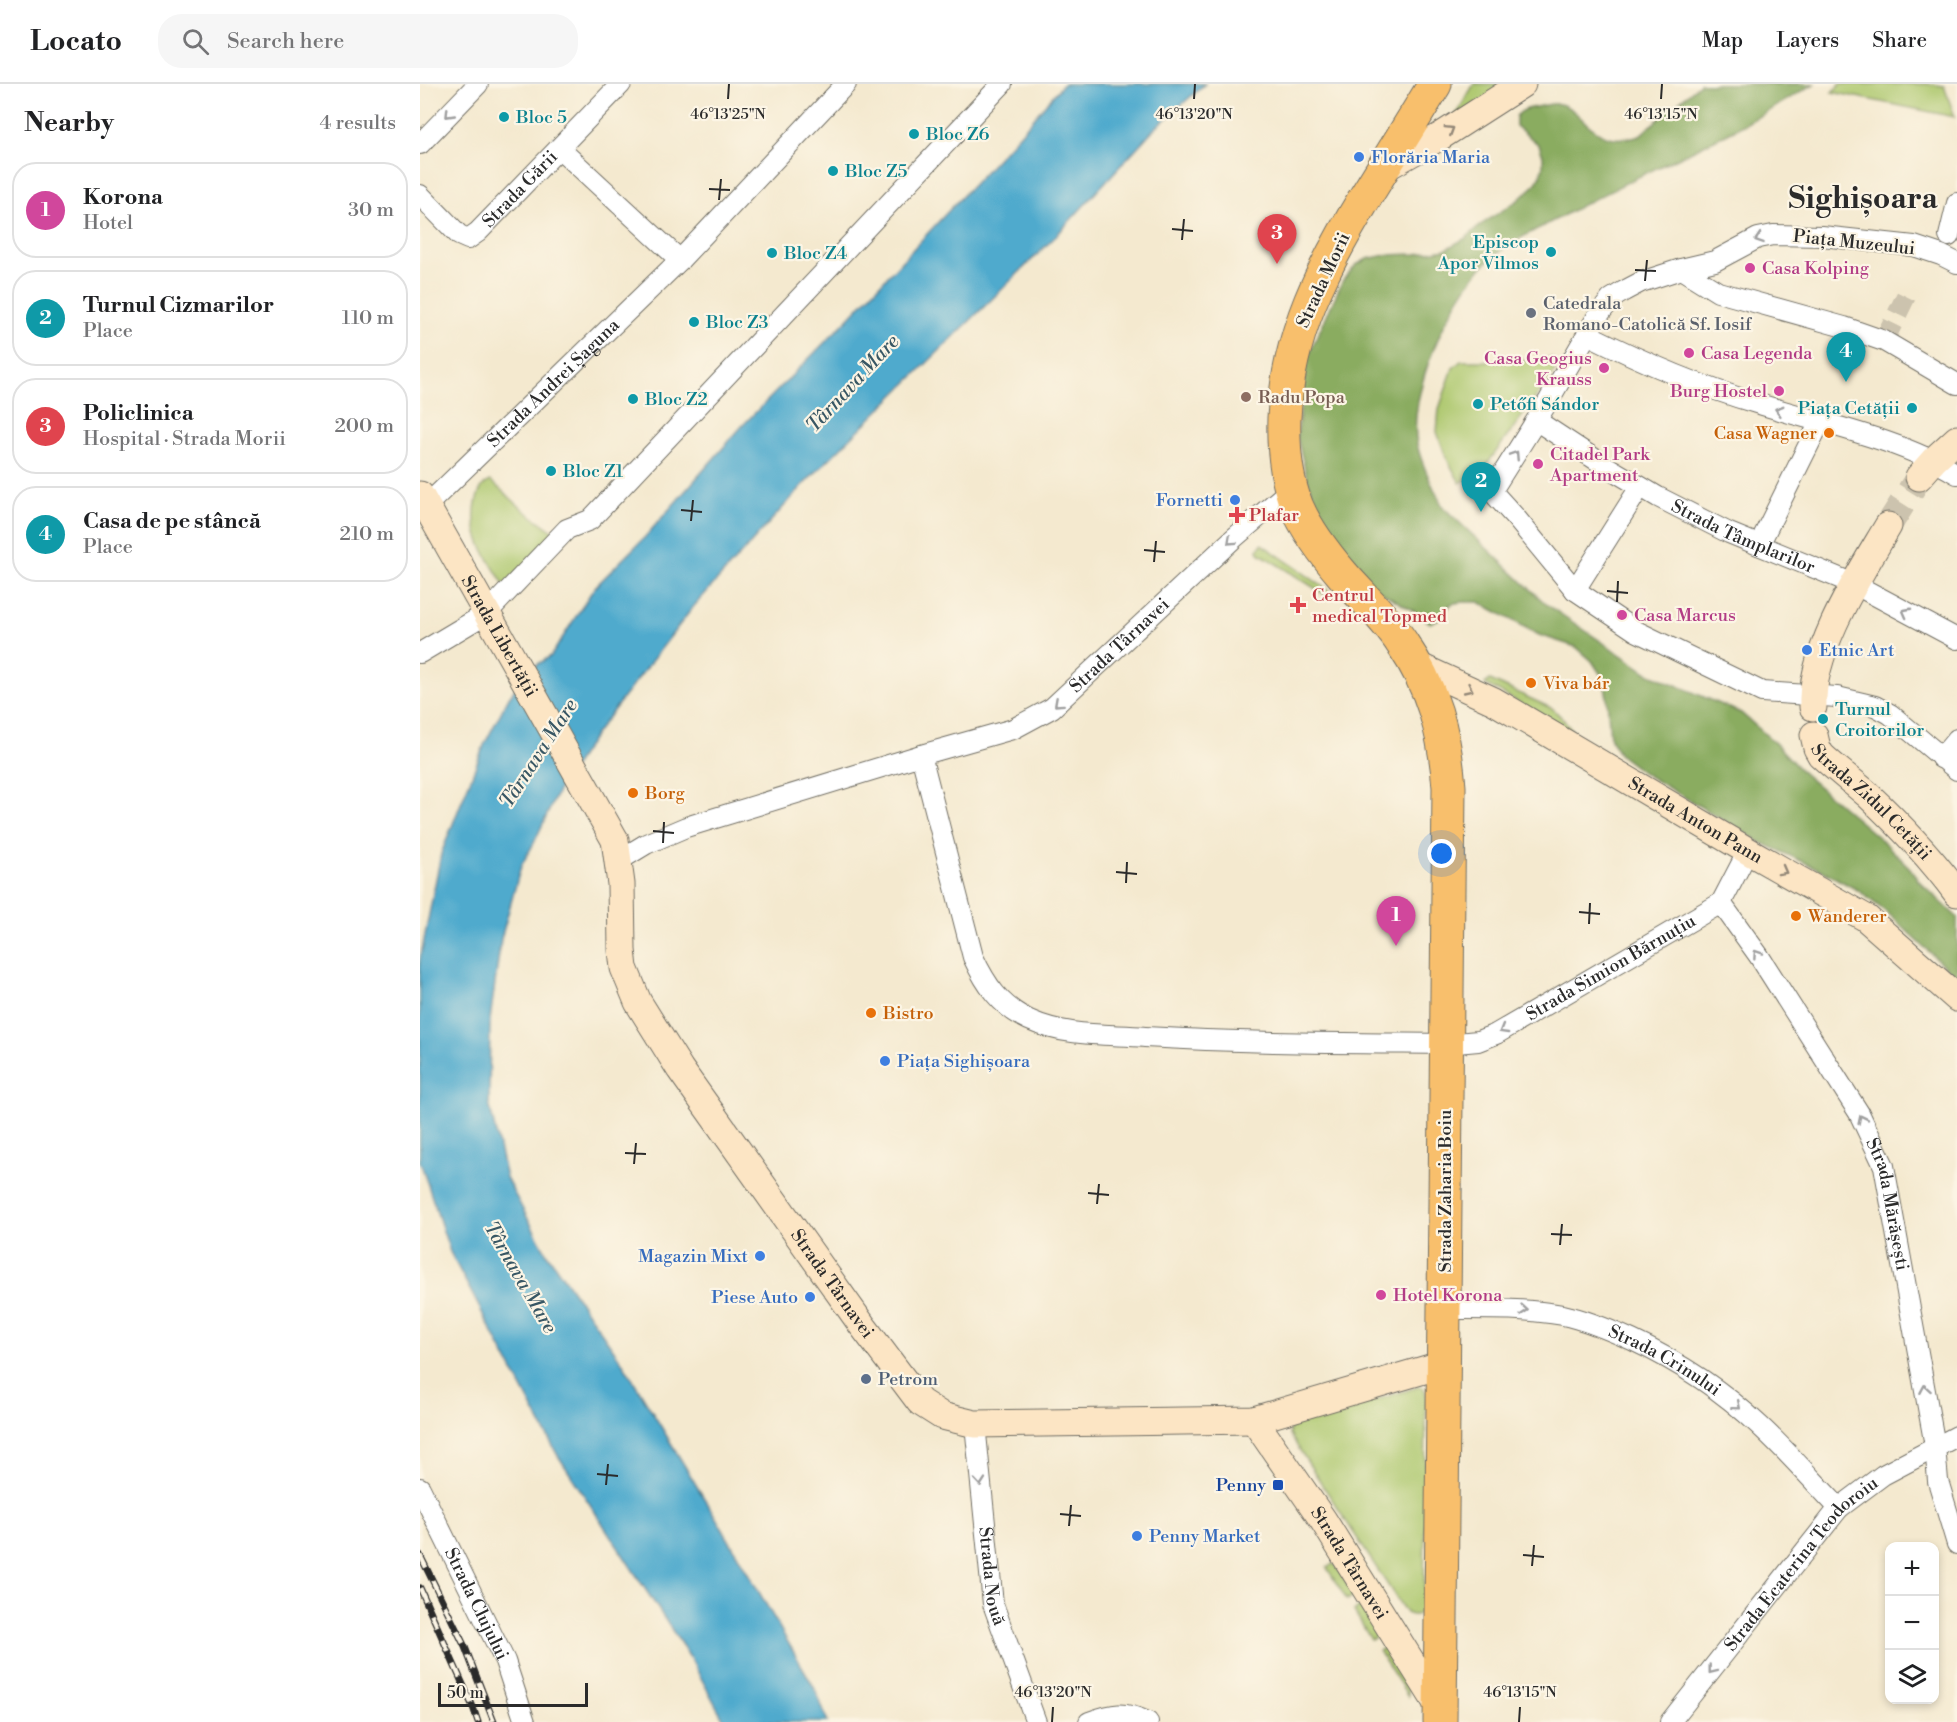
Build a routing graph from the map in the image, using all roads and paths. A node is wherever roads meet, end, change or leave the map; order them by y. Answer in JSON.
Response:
{"nodes":[{"id":1,"x":478,"y":84,"type":"edge"},
{"id":2,"x":621,"y":84,"type":"edge"},
{"id":3,"x":846,"y":84,"type":"edge"},
{"id":4,"x":1002,"y":84,"type":"edge"},
{"id":5,"x":1435,"y":84,"type":"edge"},
{"id":6,"x":1522,"y":84,"type":"edge"},
{"id":7,"x":423,"y":135,"type":"edge"},
{"id":8,"x":560,"y":149,"type":"junction"},
{"id":9,"x":1382,"y":170,"type":"junction"},
{"id":10,"x":420,"y":195,"type":"edge"},
{"id":11,"x":1957,"y":203,"type":"edge"},
{"id":12,"x":1953,"y":233,"type":"edge"},
{"id":13,"x":1949,"y":259,"type":"edge"},
{"id":14,"x":680,"y":260,"type":"junction"},
{"id":15,"x":1681,"y":269,"type":"junction"},
{"id":16,"x":1587,"y":334,"type":"junction"},
{"id":17,"x":1954,"y":382,"type":"edge"},
{"id":18,"x":1537,"y":421,"type":"junction"},
{"id":19,"x":1820,"y":422,"type":"junction"},
{"id":20,"x":1957,"y":440,"type":"edge"},
{"id":21,"x":1926,"y":468,"type":"junction"},
{"id":22,"x":1957,"y":474,"type":"edge"},
{"id":23,"x":1640,"y":487,"type":"junction"},
{"id":24,"x":1291,"y":489,"type":"junction"},
{"id":25,"x":423,"y":501,"type":"edge"},
{"id":26,"x":1888,"y":526,"type":"tunnel mouth"},
{"id":27,"x":1759,"y":545,"type":"junction"},
{"id":28,"x":1854,"y":584,"type":"junction"},
{"id":29,"x":1575,"y":590,"type":"junction"},
{"id":30,"x":490,"y":619,"type":"junction"},
{"id":31,"x":1957,"y":639,"type":"edge"},
{"id":32,"x":420,"y":653,"type":"edge"},
{"id":33,"x":1416,"y":665,"type":"junction"},
{"id":34,"x":1813,"y":701,"type":"junction"},
{"id":35,"x":1814,"y":735,"type":"dead end"},
{"id":36,"x":1957,"y":739,"type":"edge"},
{"id":37,"x":921,"y":755,"type":"junction"},
{"id":38,"x":1941,"y":758,"type":"junction"},
{"id":39,"x":1957,"y":770,"type":"edge"},
{"id":40,"x":616,"y":850,"type":"junction"},
{"id":41,"x":1748,"y":851,"type":"junction"},
{"id":42,"x":1957,"y":892,"type":"edge"},
{"id":43,"x":1721,"y":903,"type":"junction"},
{"id":44,"x":1957,"y":998,"type":"edge"},
{"id":45,"x":1446,"y":1044,"type":"junction"},
{"id":46,"x":1444,"y":1309,"type":"junction"},
{"id":47,"x":1444,"y":1364,"type":"junction"},
{"id":48,"x":1254,"y":1420,"type":"junction"},
{"id":49,"x":975,"y":1424,"type":"junction"},
{"id":50,"x":1957,"y":1436,"type":"edge"},
{"id":51,"x":1935,"y":1446,"type":"junction"},
{"id":52,"x":420,"y":1488,"type":"edge"},
{"id":53,"x":1839,"y":1509,"type":"junction"},
{"id":54,"x":1957,"y":1544,"type":"edge"},
{"id":55,"x":1440,"y":1715,"type":"edge"},
{"id":56,"x":525,"y":1722,"type":"edge"},
{"id":57,"x":1036,"y":1722,"type":"edge"},
{"id":58,"x":1089,"y":1722,"type":"edge"},
{"id":59,"x":1148,"y":1722,"type":"edge"},
{"id":60,"x":1671,"y":1722,"type":"edge"}],
"edges":[{"from":1,"to":7,"type":"street","one_way":true},
{"from":2,"to":8,"type":"street","name":"Strada Gării"},
{"from":3,"to":14,"type":"street","name":"Strada Andrei Șaguna"},
{"from":4,"to":30,"type":"street"},
{"from":5,"to":9,"type":"highway"},
{"from":9,"to":6,"type":"street","name":"Strada Morii","one_way":true},
{"from":8,"to":10,"type":"street","name":"Strada Gării"},
{"from":8,"to":14,"type":"street"},
{"from":9,"to":24,"type":"highway","name":"Strada Morii"},
{"from":11,"to":12,"type":"street","name":"Piața Muzeului"},
{"from":12,"to":13,"type":"street","name":"Piața Muzeului"},
{"from":13,"to":15,"type":"street","name":"Piața Muzeului","one_way":true},
{"from":14,"to":25,"type":"street","name":"Strada Andrei Șaguna"},
{"from":15,"to":16,"type":"street","name":"Piața Muzeului"},
{"from":15,"to":17,"type":"street"},
{"from":16,"to":18,"type":"street","name":"Piața Muzeului"},
{"from":19,"to":16,"type":"street","one_way":true},
{"from":18,"to":23,"type":"street","name":"Strada Tâmplarilor"},
{"from":29,"to":18,"type":"street","name":"Piața Muzeului","one_way":true},
{"from":19,"to":21,"type":"street"},
{"from":19,"to":27,"type":"street"},
{"from":20,"to":21,"type":"street"},
{"from":21,"to":22,"type":"street"},
{"from":23,"to":27,"type":"street","name":"Strada Tâmplarilor"},
{"from":23,"to":29,"type":"street"},
{"from":24,"to":33,"type":"highway","name":"Strada Morii"},
{"from":24,"to":37,"type":"street","name":"Strada Târnavei","one_way":true},
{"from":25,"to":30,"type":"street","name":"Strada Libertății"},
{"from":26,"to":28,"type":"street"},
{"from":27,"to":28,"type":"street","name":"Strada Tâmplarilor"},
{"from":31,"to":28,"type":"street","name":"Strada Tâmplarilor","one_way":true},
{"from":28,"to":34,"type":"street"},
{"from":29,"to":34,"type":"street"},
{"from":30,"to":32,"type":"street"},
{"from":30,"to":40,"type":"street","name":"Strada Libertății"},
{"from":33,"to":41,"type":"street","name":"Strada Anton Pann","one_way":true},
{"from":33,"to":45,"type":"highway","name":"Strada Zaharia Boiu"},
{"from":34,"to":38,"type":"street"},
{"from":35,"to":42,"type":"street","name":"Strada Zidul Cetății"},
{"from":36,"to":38,"type":"street"},
{"from":37,"to":40,"type":"street","name":"Strada Târnavei"},
{"from":37,"to":45,"type":"street","name":"Strada Simion Bărnuțiu"},
{"from":38,"to":39,"type":"street"},
{"from":40,"to":49,"type":"street","name":"Strada Târnavei"},
{"from":41,"to":43,"type":"street"},
{"from":41,"to":44,"type":"street","name":"Strada Anton Pann","one_way":true},
{"from":43,"to":45,"type":"street","name":"Strada Simion Bărnuțiu","one_way":true},
{"from":51,"to":43,"type":"street","name":"Strada Mărășești","one_way":true},
{"from":45,"to":46,"type":"highway","name":"Strada Zaharia Boiu"},
{"from":46,"to":47,"type":"highway","name":"Strada Zaharia Boiu"},
{"from":46,"to":53,"type":"street","name":"Strada Crinului","one_way":true},
{"from":47,"to":48,"type":"street","name":"Strada Târnavei"},
{"from":47,"to":55,"type":"highway","name":"Strada Zaharia Boiu"},
{"from":48,"to":49,"type":"street","name":"Strada Târnavei"},
{"from":48,"to":55,"type":"street","name":"Strada Târnavei"},
{"from":49,"to":57,"type":"street","name":"Strada Nouă","one_way":true},
{"from":50,"to":51,"type":"street","name":"Strada Ecaterina Teodoroiu"},
{"from":51,"to":53,"type":"street","name":"Strada Ecaterina Teodoroiu"},
{"from":51,"to":54,"type":"street","name":"Strada Mărășești"},
{"from":52,"to":56,"type":"street","name":"Strada Clujului"},
{"from":53,"to":60,"type":"street","name":"Strada Ecaterina Teodoroiu","one_way":true},
{"from":58,"to":59,"type":"street"}]}
